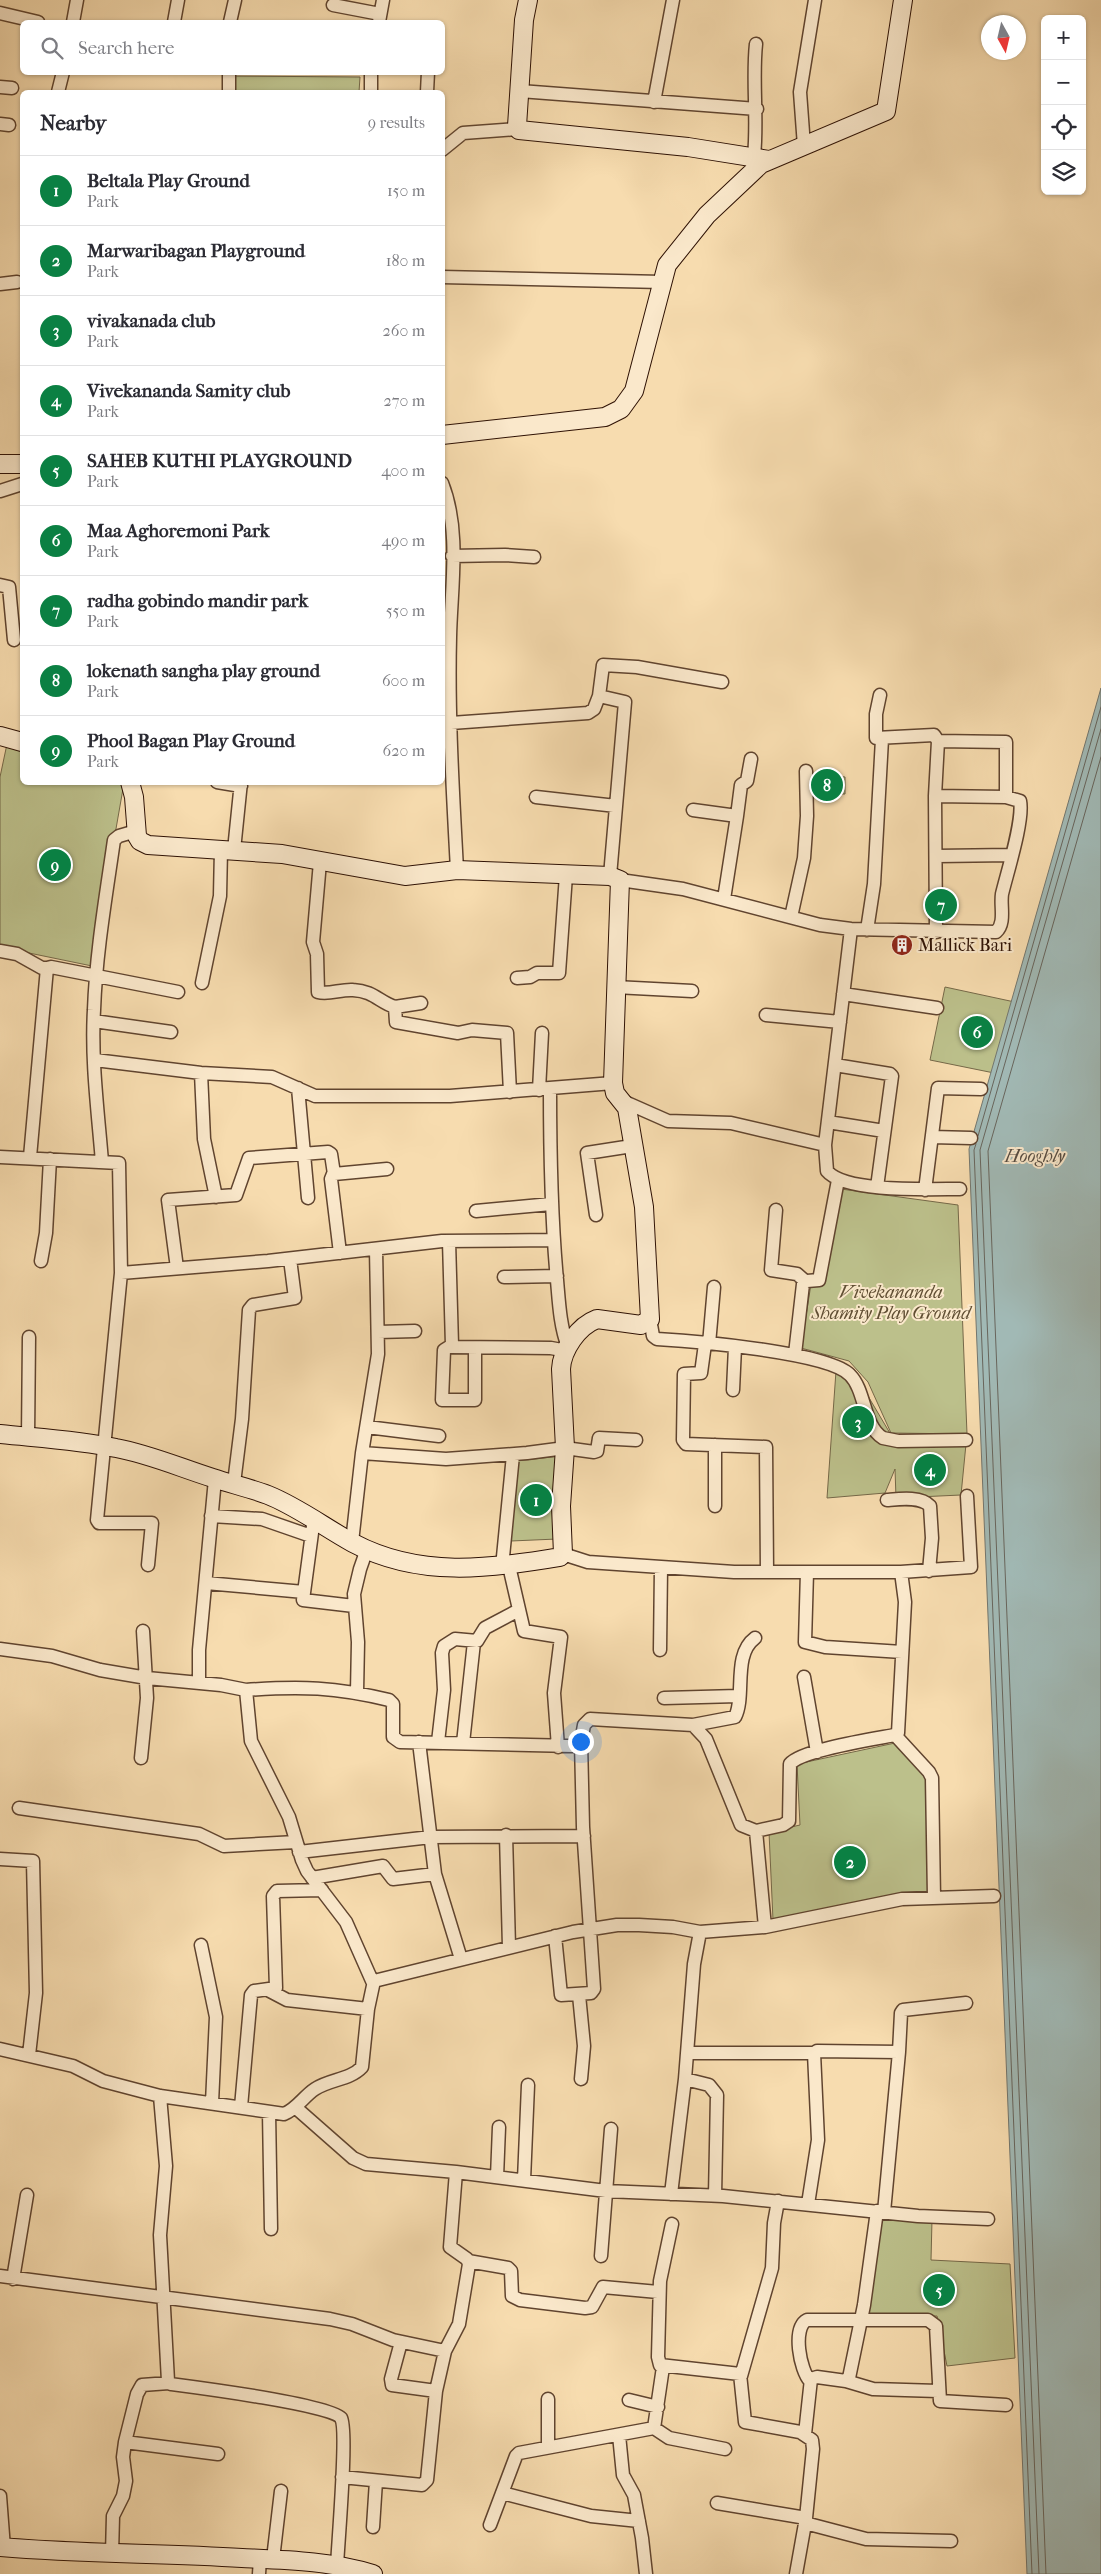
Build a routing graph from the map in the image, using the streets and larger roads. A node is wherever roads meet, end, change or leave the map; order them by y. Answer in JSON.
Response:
{"nodes":[{"id":1,"x":77,"y":0,"type":"edge"},
{"id":2,"x":178,"y":0,"type":"edge"},
{"id":3,"x":235,"y":0,"type":"edge"},
{"id":4,"x":383,"y":0,"type":"edge"},
{"id":5,"x":528,"y":0,"type":"edge"},
{"id":6,"x":673,"y":0,"type":"edge"},
{"id":7,"x":815,"y":0,"type":"edge"},
{"id":8,"x":903,"y":0,"type":"edge"},
{"id":9,"x":333,"y":6,"type":"dead end"},
{"id":10,"x":0,"y":13,"type":"edge"},
{"id":11,"x":379,"y":18,"type":"edge"},
{"id":12,"x":30,"y":20,"type":"edge"},
{"id":13,"x":73,"y":20,"type":"edge"},
{"id":14,"x":174,"y":20,"type":"edge"},
{"id":15,"x":230,"y":20,"type":"edge"},
{"id":16,"x":756,"y":44,"type":"dead end"},
{"id":17,"x":62,"y":75,"type":"edge"},
{"id":18,"x":229,"y":75,"type":"edge"},
{"id":19,"x":371,"y":75,"type":"edge"},
{"id":20,"x":428,"y":75,"type":"edge"},
{"id":21,"x":58,"y":90,"type":"edge"},
{"id":22,"x":229,"y":90,"type":"edge"},
{"id":23,"x":371,"y":90,"type":"edge"},
{"id":24,"x":426,"y":90,"type":"edge"},
{"id":25,"x":520,"y":91,"type":"junction"},
{"id":26,"x":654,"y":102,"type":"junction"},
{"id":27,"x":756,"y":109,"type":"junction"},
{"id":28,"x":518,"y":129,"type":"junction"},
{"id":29,"x":445,"y":141,"type":"edge"},
{"id":30,"x":804,"y":146,"type":"junction"},
{"id":31,"x":761,"y":158,"type":"junction"},
{"id":32,"x":445,"y":277,"type":"edge"},
{"id":33,"x":17,"y":282,"type":"dead end"},
{"id":34,"x":662,"y":282,"type":"junction"},
{"id":35,"x":0,"y":284,"type":"edge"},
{"id":36,"x":445,"y":435,"type":"edge"},
{"id":37,"x":0,"y":464,"type":"edge"},
{"id":38,"x":20,"y":464,"type":"edge"},
{"id":39,"x":20,"y":485,"type":"edge"},
{"id":40,"x":0,"y":491,"type":"edge"},
{"id":41,"x":445,"y":494,"type":"edge"},
{"id":42,"x":534,"y":557,"type":"dead end"},
{"id":43,"x":449,"y":564,"type":"edge"},
{"id":44,"x":0,"y":584,"type":"edge"},
{"id":45,"x":14,"y":640,"type":"dead end"},
{"id":46,"x":446,"y":675,"type":"edge"},
{"id":47,"x":722,"y":682,"type":"dead end"},
{"id":48,"x":880,"y":695,"type":"dead end"},
{"id":49,"x":599,"y":696,"type":"junction"},
{"id":50,"x":451,"y":722,"type":"junction"},
{"id":51,"x":0,"y":736,"type":"edge"},
{"id":52,"x":882,"y":739,"type":"junction"},
{"id":53,"x":20,"y":741,"type":"edge"},
{"id":54,"x":938,"y":741,"type":"junction"},
{"id":55,"x":751,"y":758,"type":"dead end"},
{"id":56,"x":806,"y":771,"type":"dead end"},
{"id":57,"x":131,"y":785,"type":"edge"},
{"id":58,"x":241,"y":785,"type":"edge"},
{"id":59,"x":935,"y":796,"type":"junction"},
{"id":60,"x":536,"y":797,"type":"dead end"},
{"id":61,"x":1006,"y":797,"type":"junction"},
{"id":62,"x":616,"y":806,"type":"junction"},
{"id":63,"x":693,"y":810,"type":"dead end"},
{"id":64,"x":737,"y":816,"type":"junction"},
{"id":65,"x":136,"y":832,"type":"junction"},
{"id":66,"x":228,"y":850,"type":"junction"},
{"id":67,"x":1011,"y":855,"type":"junction"},
{"id":68,"x":937,"y":856,"type":"junction"},
{"id":69,"x":320,"y":862,"type":"junction"},
{"id":70,"x":456,"y":870,"type":"junction"},
{"id":71,"x":566,"y":874,"type":"junction"},
{"id":72,"x":615,"y":878,"type":"junction"},
{"id":73,"x":724,"y":899,"type":"junction"},
{"id":74,"x":791,"y":917,"type":"junction"},
{"id":75,"x":851,"y":929,"type":"junction"},
{"id":76,"x":867,"y":930,"type":"junction"},
{"id":77,"x":936,"y":932,"type":"junction"},
{"id":78,"x":0,"y":951,"type":"edge"},
{"id":79,"x":47,"y":968,"type":"junction"},
{"id":80,"x":97,"y":975,"type":"junction"},
{"id":81,"x":517,"y":978,"type":"dead end"},
{"id":82,"x":202,"y":982,"type":"dead end"},
{"id":83,"x":615,"y":987,"type":"junction"},
{"id":84,"x":692,"y":991,"type":"dead end"},
{"id":85,"x":178,"y":992,"type":"dead end"},
{"id":86,"x":843,"y":994,"type":"junction"},
{"id":87,"x":421,"y":1003,"type":"dead end"},
{"id":88,"x":395,"y":1007,"type":"junction"},
{"id":89,"x":937,"y":1008,"type":"dead end"},
{"id":90,"x":766,"y":1015,"type":"dead end"},
{"id":91,"x":94,"y":1021,"type":"junction"},
{"id":92,"x":840,"y":1022,"type":"junction"},
{"id":93,"x":170,"y":1032,"type":"dead end"},
{"id":94,"x":542,"y":1033,"type":"dead end"},
{"id":95,"x":95,"y":1060,"type":"junction"},
{"id":96,"x":835,"y":1065,"type":"junction"},
{"id":97,"x":201,"y":1073,"type":"junction"},
{"id":98,"x":613,"y":1083,"type":"junction"},
{"id":99,"x":298,"y":1088,"type":"junction"},
{"id":100,"x":544,"y":1089,"type":"junction"},
{"id":101,"x":982,"y":1089,"type":"dead end"},
{"id":102,"x":510,"y":1092,"type":"junction"},
{"id":103,"x":625,"y":1102,"type":"junction"},
{"id":104,"x":828,"y":1122,"type":"junction"},
{"id":105,"x":884,"y":1131,"type":"junction"},
{"id":106,"x":932,"y":1137,"type":"junction"},
{"id":107,"x":971,"y":1138,"type":"dead end"},
{"id":108,"x":825,"y":1145,"type":"junction"},
{"id":109,"x":632,"y":1146,"type":"junction"},
{"id":110,"x":304,"y":1154,"type":"junction"},
{"id":111,"x":0,"y":1156,"type":"edge"},
{"id":112,"x":30,"y":1157,"type":"junction"},
{"id":113,"x":50,"y":1159,"type":"junction"},
{"id":114,"x":102,"y":1162,"type":"junction"},
{"id":115,"x":387,"y":1169,"type":"dead end"},
{"id":116,"x":333,"y":1174,"type":"junction"},
{"id":117,"x":838,"y":1180,"type":"junction"},
{"id":118,"x":877,"y":1186,"type":"junction"},
{"id":119,"x":960,"y":1189,"type":"dead end"},
{"id":120,"x":925,"y":1190,"type":"junction"},
{"id":121,"x":216,"y":1197,"type":"junction"},
{"id":122,"x":308,"y":1198,"type":"dead end"},
{"id":123,"x":551,"y":1204,"type":"junction"},
{"id":124,"x":776,"y":1210,"type":"dead end"},
{"id":125,"x":476,"y":1211,"type":"dead end"},
{"id":126,"x":596,"y":1215,"type":"dead end"},
{"id":127,"x":552,"y":1240,"type":"junction"},
{"id":128,"x":449,"y":1241,"type":"junction"},
{"id":129,"x":376,"y":1249,"type":"junction"},
{"id":130,"x":340,"y":1253,"type":"junction"},
{"id":131,"x":290,"y":1259,"type":"junction"},
{"id":132,"x":42,"y":1260,"type":"dead end"},
{"id":133,"x":177,"y":1268,"type":"junction"},
{"id":134,"x":121,"y":1273,"type":"junction"},
{"id":135,"x":557,"y":1276,"type":"junction"},
{"id":136,"x":504,"y":1277,"type":"dead end"},
{"id":137,"x":805,"y":1281,"type":"junction"},
{"id":138,"x":714,"y":1287,"type":"dead end"},
{"id":139,"x":650,"y":1319,"type":"junction"},
{"id":140,"x":415,"y":1330,"type":"dead end"},
{"id":141,"x":378,"y":1332,"type":"junction"},
{"id":142,"x":29,"y":1337,"type":"dead end"},
{"id":143,"x":707,"y":1344,"type":"junction"},
{"id":144,"x":451,"y":1347,"type":"junction"},
{"id":145,"x":735,"y":1347,"type":"junction"},
{"id":146,"x":474,"y":1348,"type":"junction"},
{"id":147,"x":567,"y":1349,"type":"junction"},
{"id":148,"x":795,"y":1354,"type":"junction"},
{"id":149,"x":733,"y":1390,"type":"dead end"},
{"id":150,"x":367,"y":1427,"type":"junction"},
{"id":151,"x":0,"y":1434,"type":"edge"},
{"id":152,"x":439,"y":1436,"type":"dead end"},
{"id":153,"x":28,"y":1437,"type":"junction"},
{"id":154,"x":636,"y":1440,"type":"dead end"},
{"id":155,"x":966,"y":1440,"type":"dead end"},
{"id":156,"x":715,"y":1445,"type":"junction"},
{"id":157,"x":105,"y":1446,"type":"junction"},
{"id":158,"x":565,"y":1448,"type":"junction"},
{"id":159,"x":362,"y":1453,"type":"junction"},
{"id":160,"x":513,"y":1455,"type":"junction"},
{"id":161,"x":215,"y":1479,"type":"junction"},
{"id":162,"x":234,"y":1483,"type":"junction"},
{"id":163,"x":967,"y":1496,"type":"dead end"},
{"id":164,"x":887,"y":1500,"type":"dead end"},
{"id":165,"x":715,"y":1506,"type":"dead end"},
{"id":166,"x":211,"y":1516,"type":"junction"},
{"id":167,"x":314,"y":1518,"type":"junction"},
{"id":168,"x":311,"y":1536,"type":"junction"},
{"id":169,"x":360,"y":1546,"type":"junction"},
{"id":170,"x":563,"y":1554,"type":"junction"},
{"id":171,"x":148,"y":1565,"type":"dead end"},
{"id":172,"x":506,"y":1567,"type":"junction"},
{"id":173,"x":661,"y":1567,"type":"junction"},
{"id":174,"x":929,"y":1571,"type":"junction"},
{"id":175,"x":767,"y":1572,"type":"junction"},
{"id":176,"x":807,"y":1572,"type":"junction"},
{"id":177,"x":901,"y":1572,"type":"junction"},
{"id":178,"x":206,"y":1583,"type":"junction"},
{"id":179,"x":304,"y":1592,"type":"junction"},
{"id":180,"x":354,"y":1606,"type":"junction"},
{"id":181,"x":519,"y":1610,"type":"junction"},
{"id":182,"x":143,"y":1631,"type":"dead end"},
{"id":183,"x":755,"y":1638,"type":"dead end"},
{"id":184,"x":474,"y":1642,"type":"junction"},
{"id":185,"x":0,"y":1649,"type":"edge"},
{"id":186,"x":660,"y":1650,"type":"dead end"},
{"id":187,"x":902,"y":1652,"type":"junction"},
{"id":188,"x":804,"y":1677,"type":"dead end"},
{"id":189,"x":147,"y":1678,"type":"junction"},
{"id":190,"x":199,"y":1682,"type":"junction"},
{"id":191,"x":246,"y":1690,"type":"junction"},
{"id":192,"x":357,"y":1692,"type":"junction"},
{"id":193,"x":738,"y":1696,"type":"junction"},
{"id":194,"x":664,"y":1698,"type":"dead end"},
{"id":195,"x":693,"y":1726,"type":"junction"},
{"id":196,"x":895,"y":1735,"type":"junction"},
{"id":197,"x":419,"y":1742,"type":"junction"},
{"id":198,"x":438,"y":1742,"type":"junction"},
{"id":199,"x":463,"y":1742,"type":"junction"},
{"id":200,"x":581,"y":1742,"type":"junction"},
{"id":201,"x":558,"y":1747,"type":"junction"},
{"id":202,"x":817,"y":1752,"type":"junction"},
{"id":203,"x":141,"y":1758,"type":"dead end"},
{"id":204,"x":19,"y":1808,"type":"dead end"},
{"id":205,"x":756,"y":1831,"type":"junction"},
{"id":206,"x":506,"y":1835,"type":"junction"},
{"id":207,"x":584,"y":1836,"type":"junction"},
{"id":208,"x":431,"y":1837,"type":"junction"},
{"id":209,"x":298,"y":1847,"type":"junction"},
{"id":210,"x":0,"y":1859,"type":"edge"},
{"id":211,"x":435,"y":1874,"type":"junction"},
{"id":212,"x":312,"y":1878,"type":"junction"},
{"id":213,"x":322,"y":1890,"type":"junction"},
{"id":214,"x":994,"y":1896,"type":"dead end"},
{"id":215,"x":934,"y":1897,"type":"junction"},
{"id":216,"x":765,"y":1927,"type":"junction"},
{"id":217,"x":591,"y":1929,"type":"junction"},
{"id":218,"x":700,"y":1932,"type":"junction"},
{"id":219,"x":555,"y":1936,"type":"junction"},
{"id":220,"x":201,"y":1946,"type":"dead end"},
{"id":221,"x":509,"y":1947,"type":"junction"},
{"id":222,"x":461,"y":1960,"type":"junction"},
{"id":223,"x":373,"y":1983,"type":"junction"},
{"id":224,"x":268,"y":1990,"type":"junction"},
{"id":225,"x":579,"y":1995,"type":"junction"},
{"id":226,"x":966,"y":2003,"type":"dead end"},
{"id":227,"x":368,"y":2009,"type":"junction"},
{"id":228,"x":0,"y":2049,"type":"edge"},
{"id":229,"x":899,"y":2052,"type":"junction"},
{"id":230,"x":687,"y":2053,"type":"junction"},
{"id":231,"x":814,"y":2053,"type":"junction"},
{"id":232,"x":30,"y":2054,"type":"junction"},
{"id":233,"x":581,"y":2079,"type":"dead end"},
{"id":234,"x":685,"y":2079,"type":"junction"},
{"id":235,"x":528,"y":2085,"type":"dead end"},
{"id":236,"x":160,"y":2096,"type":"junction"},
{"id":237,"x":212,"y":2103,"type":"junction"},
{"id":238,"x":241,"y":2107,"type":"junction"},
{"id":239,"x":295,"y":2107,"type":"junction"},
{"id":240,"x":270,"y":2112,"type":"junction"},
{"id":241,"x":499,"y":2127,"type":"dead end"},
{"id":242,"x":611,"y":2129,"type":"dead end"},
{"id":243,"x":456,"y":2172,"type":"junction"},
{"id":244,"x":497,"y":2177,"type":"junction"},
{"id":245,"x":524,"y":2180,"type":"junction"},
{"id":246,"x":606,"y":2191,"type":"junction"},
{"id":247,"x":671,"y":2194,"type":"junction"},
{"id":248,"x":27,"y":2195,"type":"dead end"},
{"id":249,"x":715,"y":2196,"type":"junction"},
{"id":250,"x":778,"y":2201,"type":"junction"},
{"id":251,"x":808,"y":2204,"type":"junction"},
{"id":252,"x":881,"y":2212,"type":"junction"},
{"id":253,"x":988,"y":2219,"type":"dead end"},
{"id":254,"x":672,"y":2224,"type":"dead end"},
{"id":255,"x":271,"y":2229,"type":"dead end"},
{"id":256,"x":601,"y":2256,"type":"dead end"},
{"id":257,"x":468,"y":2261,"type":"junction"},
{"id":258,"x":0,"y":2276,"type":"edge"},
{"id":259,"x":13,"y":2279,"type":"junction"},
{"id":260,"x":658,"y":2292,"type":"junction"},
{"id":261,"x":162,"y":2298,"type":"junction"},
{"id":262,"x":861,"y":2319,"type":"junction"},
{"id":263,"x":401,"y":2342,"type":"junction"},
{"id":264,"x":445,"y":2352,"type":"junction"},
{"id":265,"x":663,"y":2367,"type":"junction"},
{"id":266,"x":741,"y":2376,"type":"junction"},
{"id":267,"x":810,"y":2381,"type":"junction"},
{"id":268,"x":846,"y":2381,"type":"junction"},
{"id":269,"x":169,"y":2383,"type":"junction"},
{"id":270,"x":436,"y":2391,"type":"junction"},
{"id":271,"x":938,"y":2391,"type":"junction"},
{"id":272,"x":548,"y":2398,"type":"dead end"},
{"id":273,"x":629,"y":2400,"type":"dead end"},
{"id":274,"x":1006,"y":2405,"type":"dead end"},
{"id":275,"x":658,"y":2407,"type":"junction"},
{"id":276,"x":654,"y":2428,"type":"junction"},
{"id":277,"x":804,"y":2434,"type":"junction"},
{"id":278,"x":619,"y":2435,"type":"junction"},
{"id":279,"x":125,"y":2442,"type":"junction"},
{"id":280,"x":548,"y":2447,"type":"junction"},
{"id":281,"x":725,"y":2448,"type":"dead end"},
{"id":282,"x":218,"y":2454,"type":"dead end"},
{"id":283,"x":342,"y":2476,"type":"junction"},
{"id":284,"x":376,"y":2481,"type":"junction"},
{"id":285,"x":281,"y":2491,"type":"dead end"},
{"id":286,"x":502,"y":2494,"type":"junction"},
{"id":287,"x":0,"y":2496,"type":"edge"},
{"id":288,"x":717,"y":2503,"type":"dead end"},
{"id":289,"x":806,"y":2520,"type":"junction"},
{"id":290,"x":639,"y":2521,"type":"junction"},
{"id":291,"x":490,"y":2525,"type":"dead end"},
{"id":292,"x":373,"y":2527,"type":"dead end"},
{"id":293,"x":951,"y":2541,"type":"dead end"},
{"id":294,"x":2,"y":2548,"type":"edge"},
{"id":295,"x":112,"y":2554,"type":"junction"},
{"id":296,"x":264,"y":2564,"type":"edge"},
{"id":297,"x":337,"y":2566,"type":"junction"},
{"id":298,"x":373,"y":2574,"type":"edge"},
{"id":299,"x":646,"y":2574,"type":"edge"},
{"id":300,"x":796,"y":2574,"type":"edge"}],
"edges":[{"from":1,"to":13,"type":"street"},
{"from":2,"to":14,"type":"street"},
{"from":3,"to":15,"type":"street"},
{"from":4,"to":11,"type":"street"},
{"from":5,"to":25,"type":"street"},
{"from":6,"to":26,"type":"street"},
{"from":7,"to":30,"type":"street"},
{"from":8,"to":30,"type":"street"},
{"from":9,"to":11,"type":"street"},
{"from":10,"to":12,"type":"street"},
{"from":16,"to":27,"type":"street"},
{"from":17,"to":21,"type":"street"},
{"from":18,"to":22,"type":"street"},
{"from":19,"to":23,"type":"street"},
{"from":20,"to":24,"type":"street"},
{"from":25,"to":26,"type":"street"},
{"from":25,"to":28,"type":"street"},
{"from":26,"to":27,"type":"street"},
{"from":27,"to":31,"type":"street"},
{"from":28,"to":29,"type":"street"},
{"from":28,"to":31,"type":"street"},
{"from":30,"to":31,"type":"street"},
{"from":31,"to":34,"type":"street"},
{"from":32,"to":34,"type":"street"},
{"from":33,"to":35,"type":"street"},
{"from":34,"to":36,"type":"street"},
{"from":37,"to":38,"type":"street"},
{"from":39,"to":40,"type":"street"},
{"from":41,"to":43,"type":"street"},
{"from":42,"to":43,"type":"street"},
{"from":43,"to":46,"type":"street"},
{"from":44,"to":45,"type":"street"},
{"from":46,"to":50,"type":"street"},
{"from":47,"to":49,"type":"street"},
{"from":48,"to":52,"type":"street"},
{"from":49,"to":50,"type":"street"},
{"from":49,"to":62,"type":"street"},
{"from":50,"to":70,"type":"street"},
{"from":51,"to":53,"type":"street"},
{"from":52,"to":54,"type":"street"},
{"from":52,"to":76,"type":"street"},
{"from":54,"to":59,"type":"street"},
{"from":54,"to":61,"type":"street"},
{"from":55,"to":64,"type":"street"},
{"from":56,"to":74,"type":"street"},
{"from":57,"to":65,"type":"street"},
{"from":58,"to":66,"type":"street"},
{"from":59,"to":61,"type":"street"},
{"from":59,"to":68,"type":"street"},
{"from":60,"to":62,"type":"street"},
{"from":61,"to":67,"type":"street"},
{"from":62,"to":72,"type":"street"},
{"from":63,"to":64,"type":"street"},
{"from":64,"to":73,"type":"street"},
{"from":65,"to":66,"type":"street"},
{"from":65,"to":80,"type":"street"},
{"from":66,"to":69,"type":"street"},
{"from":66,"to":82,"type":"street"},
{"from":67,"to":68,"type":"street"},
{"from":67,"to":77,"type":"street"},
{"from":68,"to":77,"type":"street"},
{"from":69,"to":70,"type":"street"},
{"from":69,"to":88,"type":"street"},
{"from":70,"to":71,"type":"street"},
{"from":71,"to":72,"type":"street"},
{"from":71,"to":81,"type":"street"},
{"from":72,"to":73,"type":"street"},
{"from":72,"to":83,"type":"street"},
{"from":73,"to":74,"type":"street"},
{"from":74,"to":75,"type":"street"},
{"from":75,"to":76,"type":"street"},
{"from":75,"to":86,"type":"street"},
{"from":76,"to":77,"type":"street"},
{"from":78,"to":79,"type":"street"},
{"from":79,"to":80,"type":"street"},
{"from":79,"to":112,"type":"street"},
{"from":80,"to":85,"type":"street"},
{"from":80,"to":91,"type":"street"},
{"from":83,"to":84,"type":"street"},
{"from":83,"to":98,"type":"street"},
{"from":86,"to":89,"type":"street"},
{"from":86,"to":92,"type":"street"},
{"from":87,"to":88,"type":"street"},
{"from":88,"to":102,"type":"street"},
{"from":90,"to":92,"type":"street"},
{"from":91,"to":93,"type":"street"},
{"from":91,"to":95,"type":"street"},
{"from":92,"to":96,"type":"street"},
{"from":94,"to":100,"type":"street"},
{"from":95,"to":97,"type":"street"},
{"from":95,"to":114,"type":"street"},
{"from":96,"to":104,"type":"street"},
{"from":96,"to":105,"type":"street"},
{"from":97,"to":99,"type":"street"},
{"from":97,"to":121,"type":"street"},
{"from":98,"to":100,"type":"street"},
{"from":98,"to":103,"type":"street"},
{"from":99,"to":102,"type":"street"},
{"from":99,"to":110,"type":"street"},
{"from":100,"to":102,"type":"street"},
{"from":100,"to":123,"type":"street"},
{"from":101,"to":106,"type":"street"},
{"from":103,"to":108,"type":"street"},
{"from":103,"to":109,"type":"street"},
{"from":104,"to":105,"type":"street"},
{"from":104,"to":108,"type":"street"},
{"from":105,"to":118,"type":"street"},
{"from":106,"to":107,"type":"street"},
{"from":106,"to":120,"type":"street"},
{"from":108,"to":117,"type":"street"},
{"from":109,"to":126,"type":"street"},
{"from":109,"to":139,"type":"street"},
{"from":110,"to":116,"type":"street"},
{"from":110,"to":121,"type":"street"},
{"from":110,"to":122,"type":"street"},
{"from":111,"to":112,"type":"street"},
{"from":112,"to":113,"type":"street"},
{"from":113,"to":114,"type":"street"},
{"from":113,"to":132,"type":"street"},
{"from":114,"to":134,"type":"street"},
{"from":115,"to":116,"type":"street"},
{"from":116,"to":130,"type":"street"},
{"from":117,"to":118,"type":"street"},
{"from":117,"to":137,"type":"street"},
{"from":118,"to":120,"type":"street"},
{"from":119,"to":120,"type":"street"},
{"from":121,"to":133,"type":"street"},
{"from":123,"to":125,"type":"street"},
{"from":123,"to":127,"type":"street"},
{"from":124,"to":137,"type":"street"},
{"from":127,"to":128,"type":"street"},
{"from":127,"to":135,"type":"street"},
{"from":128,"to":129,"type":"street"},
{"from":128,"to":144,"type":"street"},
{"from":129,"to":130,"type":"street"},
{"from":129,"to":141,"type":"street"},
{"from":130,"to":131,"type":"street"},
{"from":131,"to":133,"type":"street"},
{"from":131,"to":162,"type":"street"},
{"from":133,"to":134,"type":"street"},
{"from":134,"to":157,"type":"street"},
{"from":135,"to":136,"type":"street"},
{"from":135,"to":147,"type":"street"},
{"from":137,"to":148,"type":"street"},
{"from":138,"to":143,"type":"street"},
{"from":139,"to":143,"type":"street"},
{"from":139,"to":147,"type":"street"},
{"from":140,"to":141,"type":"street"},
{"from":141,"to":150,"type":"street"},
{"from":142,"to":153,"type":"street"},
{"from":143,"to":145,"type":"street"},
{"from":143,"to":156,"type":"street"},
{"from":144,"to":146,"type":"street"},
{"from":144,"to":146,"type":"street"},
{"from":145,"to":148,"type":"street"},
{"from":145,"to":149,"type":"street"},
{"from":146,"to":147,"type":"street"},
{"from":147,"to":158,"type":"street"},
{"from":148,"to":155,"type":"street"},
{"from":150,"to":152,"type":"street"},
{"from":150,"to":159,"type":"street"},
{"from":151,"to":153,"type":"street"},
{"from":153,"to":157,"type":"street"},
{"from":154,"to":158,"type":"street"},
{"from":156,"to":165,"type":"street"},
{"from":156,"to":175,"type":"street"},
{"from":157,"to":161,"type":"street"},
{"from":157,"to":171,"type":"street"},
{"from":158,"to":160,"type":"street"},
{"from":158,"to":170,"type":"street"},
{"from":159,"to":160,"type":"street"},
{"from":159,"to":169,"type":"street"},
{"from":160,"to":172,"type":"street"},
{"from":161,"to":162,"type":"street"},
{"from":161,"to":166,"type":"street"},
{"from":162,"to":167,"type":"street"},
{"from":163,"to":174,"type":"street"},
{"from":164,"to":174,"type":"street"},
{"from":166,"to":168,"type":"street"},
{"from":166,"to":178,"type":"street"},
{"from":167,"to":168,"type":"street"},
{"from":167,"to":169,"type":"street"},
{"from":168,"to":179,"type":"street"},
{"from":169,"to":172,"type":"street"},
{"from":169,"to":180,"type":"street"},
{"from":170,"to":172,"type":"street"},
{"from":170,"to":173,"type":"street"},
{"from":172,"to":181,"type":"street"},
{"from":173,"to":175,"type":"street"},
{"from":173,"to":186,"type":"street"},
{"from":174,"to":177,"type":"street"},
{"from":175,"to":176,"type":"street"},
{"from":176,"to":177,"type":"street"},
{"from":176,"to":187,"type":"street"},
{"from":177,"to":187,"type":"street"},
{"from":178,"to":179,"type":"street"},
{"from":178,"to":190,"type":"street"},
{"from":179,"to":180,"type":"street"},
{"from":180,"to":192,"type":"street"},
{"from":181,"to":184,"type":"street"},
{"from":181,"to":201,"type":"street"},
{"from":182,"to":189,"type":"street"},
{"from":183,"to":193,"type":"street"},
{"from":184,"to":198,"type":"street"},
{"from":184,"to":199,"type":"street"},
{"from":185,"to":189,"type":"street"},
{"from":187,"to":196,"type":"street"},
{"from":188,"to":202,"type":"street"},
{"from":189,"to":190,"type":"street"},
{"from":189,"to":203,"type":"street"},
{"from":190,"to":191,"type":"street"},
{"from":191,"to":192,"type":"street"},
{"from":191,"to":209,"type":"street"},
{"from":192,"to":197,"type":"street"},
{"from":193,"to":194,"type":"street"},
{"from":193,"to":195,"type":"street"},
{"from":195,"to":200,"type":"street"},
{"from":195,"to":205,"type":"street"},
{"from":196,"to":202,"type":"street"},
{"from":196,"to":215,"type":"street"},
{"from":197,"to":198,"type":"street"},
{"from":197,"to":208,"type":"street"},
{"from":198,"to":199,"type":"street"},
{"from":199,"to":201,"type":"street"},
{"from":200,"to":201,"type":"street"},
{"from":200,"to":207,"type":"street"},
{"from":202,"to":205,"type":"street"},
{"from":204,"to":209,"type":"street"},
{"from":205,"to":216,"type":"street"},
{"from":206,"to":207,"type":"street"},
{"from":206,"to":208,"type":"street"},
{"from":206,"to":221,"type":"street"},
{"from":207,"to":217,"type":"street"},
{"from":208,"to":209,"type":"street"},
{"from":208,"to":211,"type":"street"},
{"from":209,"to":212,"type":"street"},
{"from":210,"to":232,"type":"street"},
{"from":211,"to":212,"type":"street"},
{"from":211,"to":222,"type":"street"},
{"from":212,"to":213,"type":"street"},
{"from":213,"to":223,"type":"street"},
{"from":213,"to":224,"type":"street"},
{"from":214,"to":215,"type":"street"},
{"from":215,"to":216,"type":"street"},
{"from":216,"to":218,"type":"street"},
{"from":217,"to":218,"type":"street"},
{"from":217,"to":219,"type":"street"},
{"from":217,"to":225,"type":"street"},
{"from":218,"to":230,"type":"street"},
{"from":219,"to":221,"type":"street"},
{"from":219,"to":225,"type":"street"},
{"from":220,"to":237,"type":"street"},
{"from":221,"to":222,"type":"street"},
{"from":222,"to":223,"type":"street"},
{"from":223,"to":227,"type":"street"},
{"from":224,"to":227,"type":"street"},
{"from":224,"to":238,"type":"street"},
{"from":225,"to":233,"type":"street"},
{"from":226,"to":229,"type":"street"},
{"from":227,"to":239,"type":"street"},
{"from":228,"to":232,"type":"street"},
{"from":229,"to":231,"type":"street"},
{"from":229,"to":252,"type":"street"},
{"from":230,"to":231,"type":"street"},
{"from":230,"to":234,"type":"street"},
{"from":231,"to":251,"type":"street"},
{"from":232,"to":236,"type":"street"},
{"from":234,"to":247,"type":"street"},
{"from":234,"to":249,"type":"street"},
{"from":235,"to":245,"type":"street"},
{"from":236,"to":237,"type":"street"},
{"from":236,"to":261,"type":"street"},
{"from":237,"to":238,"type":"street"},
{"from":238,"to":240,"type":"street"},
{"from":239,"to":240,"type":"street"},
{"from":239,"to":243,"type":"street"},
{"from":240,"to":255,"type":"street"},
{"from":241,"to":244,"type":"street"},
{"from":242,"to":246,"type":"street"},
{"from":243,"to":244,"type":"street"},
{"from":243,"to":257,"type":"street"},
{"from":244,"to":245,"type":"street"},
{"from":245,"to":246,"type":"street"},
{"from":246,"to":247,"type":"street"},
{"from":246,"to":256,"type":"street"},
{"from":247,"to":249,"type":"street"},
{"from":248,"to":259,"type":"street"},
{"from":249,"to":250,"type":"street"},
{"from":250,"to":251,"type":"street"},
{"from":250,"to":266,"type":"street"},
{"from":251,"to":252,"type":"street"},
{"from":252,"to":253,"type":"street"},
{"from":252,"to":262,"type":"street"},
{"from":254,"to":260,"type":"street"},
{"from":257,"to":260,"type":"street"},
{"from":257,"to":264,"type":"street"},
{"from":258,"to":259,"type":"street"},
{"from":259,"to":261,"type":"street"},
{"from":260,"to":265,"type":"street"},
{"from":261,"to":263,"type":"street"},
{"from":261,"to":269,"type":"street"},
{"from":262,"to":267,"type":"street"},
{"from":262,"to":268,"type":"street"},
{"from":262,"to":271,"type":"street"},
{"from":263,"to":264,"type":"street"},
{"from":263,"to":270,"type":"street"},
{"from":264,"to":270,"type":"street"},
{"from":265,"to":266,"type":"street"},
{"from":265,"to":275,"type":"street"},
{"from":266,"to":277,"type":"street"},
{"from":267,"to":268,"type":"street"},
{"from":267,"to":277,"type":"street"},
{"from":268,"to":271,"type":"street"},
{"from":269,"to":279,"type":"street"},
{"from":269,"to":283,"type":"street"},
{"from":270,"to":284,"type":"street"},
{"from":271,"to":274,"type":"street"},
{"from":272,"to":280,"type":"street"},
{"from":273,"to":275,"type":"street"},
{"from":275,"to":276,"type":"street"},
{"from":276,"to":278,"type":"street"},
{"from":276,"to":281,"type":"street"},
{"from":277,"to":289,"type":"street"},
{"from":278,"to":280,"type":"street"},
{"from":278,"to":290,"type":"street"},
{"from":279,"to":282,"type":"street"},
{"from":279,"to":295,"type":"street"},
{"from":280,"to":286,"type":"street"},
{"from":283,"to":284,"type":"street"},
{"from":283,"to":297,"type":"street"},
{"from":284,"to":292,"type":"street"},
{"from":285,"to":296,"type":"street"},
{"from":286,"to":290,"type":"street"},
{"from":286,"to":291,"type":"street"},
{"from":287,"to":294,"type":"street"},
{"from":288,"to":289,"type":"street"},
{"from":289,"to":293,"type":"street"},
{"from":289,"to":300,"type":"street"},
{"from":290,"to":299,"type":"street"},
{"from":294,"to":295,"type":"street"},
{"from":295,"to":296,"type":"street"},
{"from":296,"to":297,"type":"street"},
{"from":297,"to":298,"type":"street"}]}
